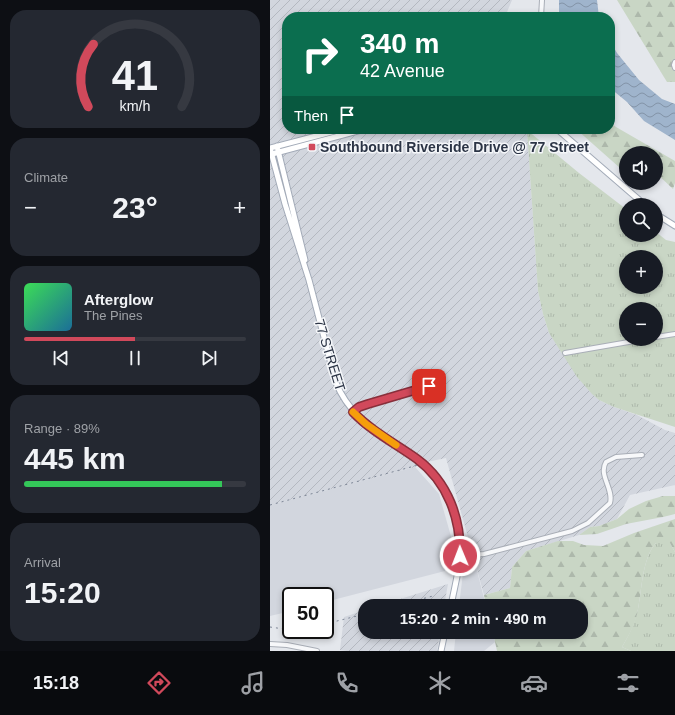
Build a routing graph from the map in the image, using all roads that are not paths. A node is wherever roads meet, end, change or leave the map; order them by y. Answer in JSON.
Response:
{"nodes":[{"id":1,"x":542,"y":0,"type":"edge"},
{"id":2,"x":541,"y":12,"type":"edge"},
{"id":3,"x":675,"y":62,"type":"edge"},
{"id":4,"x":675,"y":68,"type":"edge"},
{"id":5,"x":324,"y":134,"type":"edge"},
{"id":6,"x":346,"y":134,"type":"edge"},
{"id":7,"x":563,"y":134,"type":"edge"},
{"id":8,"x":277,"y":146,"type":"junction"},
{"id":9,"x":270,"y":148,"type":"edge"},
{"id":10,"x":279,"y":152,"type":"junction"},
{"id":11,"x":271,"y":154,"type":"edge"},
{"id":12,"x":637,"y":198,"type":"edge"},
{"id":13,"x":663,"y":218,"type":"edge"},
{"id":14,"x":675,"y":226,"type":"edge"},
{"id":15,"x":306,"y":271,"type":"junction"},
{"id":16,"x":675,"y":334,"type":"edge"},
{"id":17,"x":663,"y":336,"type":"edge"},
{"id":18,"x":619,"y":344,"type":"edge"},
{"id":19,"x":565,"y":353,"type":"dead end"},
{"id":20,"x":429,"y":386,"type":"dead end"},
{"id":21,"x":353,"y":412,"type":"junction"},
{"id":22,"x":642,"y":455,"type":"dead end"},
{"id":23,"x":460,"y":556,"type":"junction"},
{"id":24,"x":452,"y":599,"type":"edge"},
{"id":25,"x":444,"y":639,"type":"edge"},
{"id":26,"x":270,"y":644,"type":"edge"},
{"id":27,"x":317,"y":651,"type":"edge"},
{"id":28,"x":441,"y":651,"type":"edge"}],
"edges":[{"from":1,"to":2,"type":"street"},
{"from":3,"to":4,"type":"street"},
{"from":5,"to":8,"type":"main road"},
{"from":6,"to":10,"type":"main road"},
{"from":7,"to":12,"type":"main road"},
{"from":8,"to":9,"type":"main road"},
{"from":8,"to":10,"type":"main road","name":"77 STREET"},
{"from":9,"to":11,"type":"main road","name":"77 STREET"},
{"from":10,"to":11,"type":"main road"},
{"from":10,"to":15,"type":"main road","name":"77 STREET"},
{"from":11,"to":15,"type":"main road","name":"77 STREET"},
{"from":13,"to":14,"type":"main road"},
{"from":15,"to":21,"type":"main road","name":"77 STREET"},
{"from":16,"to":17,"type":"street"},
{"from":18,"to":19,"type":"street"},
{"from":20,"to":21,"type":"street"},
{"from":21,"to":23,"type":"main road","name":"77 STREET"},
{"from":22,"to":23,"type":"street"},
{"from":23,"to":24,"type":"main road","name":"77 STREET"},
{"from":25,"to":28,"type":"main road"},
{"from":26,"to":27,"type":"street"}]}
